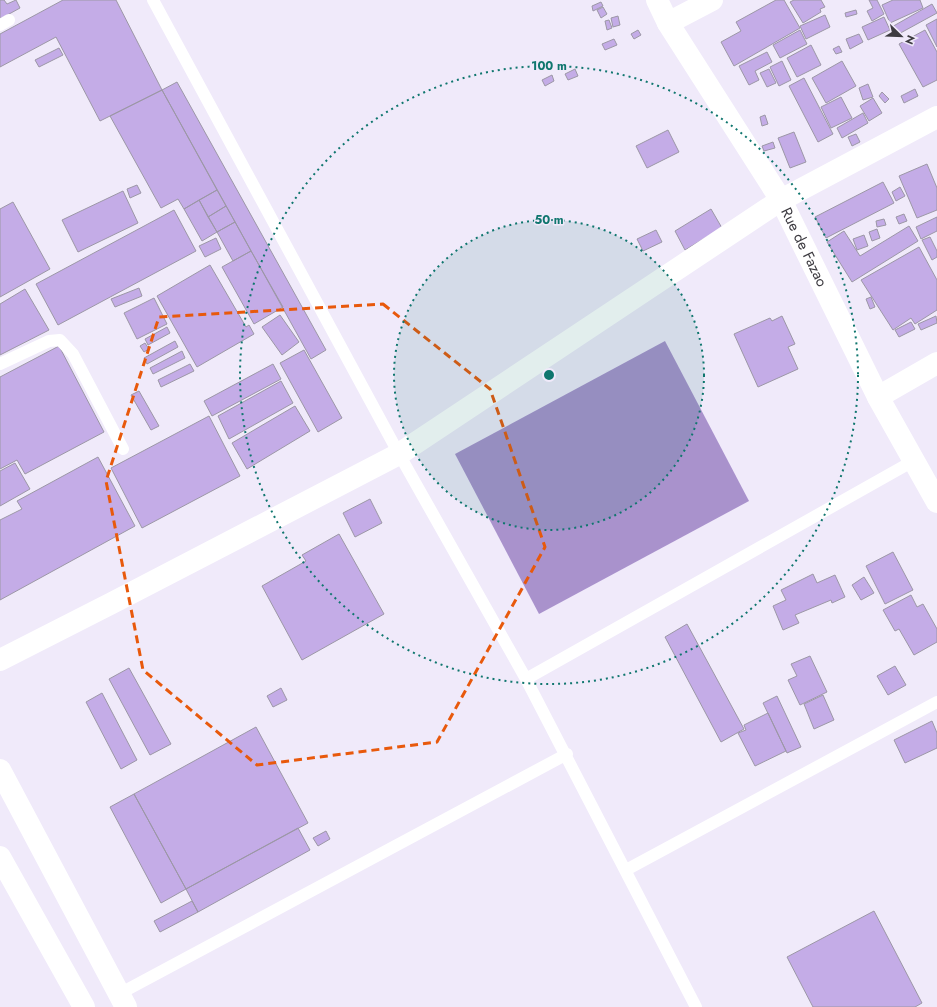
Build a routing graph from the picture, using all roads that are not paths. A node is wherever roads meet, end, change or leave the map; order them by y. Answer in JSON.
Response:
{"nodes":[{"id":1,"x":153,"y":0,"type":"edge"},
{"id":2,"x":657,"y":0,"type":"edge"},
{"id":3,"x":712,"y":0,"type":"edge"},
{"id":4,"x":668,"y":23,"type":"junction"},
{"id":5,"x":937,"y":118,"type":"edge"},
{"id":6,"x":780,"y":200,"type":"junction"},
{"id":7,"x":937,"y":363,"type":"edge"},
{"id":8,"x":0,"y":364,"type":"edge"},
{"id":9,"x":878,"y":397,"type":"junction"},
{"id":10,"x":123,"y":449,"type":"dead end"},
{"id":11,"x":399,"y":454,"type":"junction"},
{"id":12,"x":915,"y":460,"type":"junction"},
{"id":13,"x":937,"y":502,"type":"edge"},
{"id":14,"x":0,"y":660,"type":"edge"},
{"id":15,"x":526,"y":679,"type":"junction"},
{"id":16,"x":937,"y":702,"type":"edge"},
{"id":17,"x":566,"y":754,"type":"junction"},
{"id":18,"x":0,"y":770,"type":"edge"},
{"id":19,"x":0,"y":857,"type":"edge"},
{"id":20,"x":626,"y":870,"type":"junction"},
{"id":21,"x":122,"y":1000,"type":"edge"},
{"id":22,"x":84,"y":1007,"type":"edge"},
{"id":23,"x":696,"y":1007,"type":"edge"}],
"edges":[{"from":1,"to":11,"type":"lane"},
{"from":2,"to":4,"type":"street","name":"Rue de Fazao"},
{"from":3,"to":4,"type":"street"},
{"from":4,"to":6,"type":"street","name":"Rue de Fazao"},
{"from":5,"to":6,"type":"street"},
{"from":6,"to":9,"type":"street","name":"Rue de Fazao"},
{"from":6,"to":11,"type":"street"},
{"from":7,"to":9,"type":"street"},
{"from":8,"to":10,"type":"lane"},
{"from":9,"to":12,"type":"street","name":"Rue de Fazao"},
{"from":11,"to":14,"type":"street"},
{"from":11,"to":15,"type":"lane"},
{"from":12,"to":13,"type":"street","name":"Rue de Fazao"},
{"from":12,"to":15,"type":"lane"},
{"from":15,"to":17,"type":"lane"},
{"from":16,"to":20,"type":"lane"},
{"from":17,"to":20,"type":"lane"},
{"from":17,"to":21,"type":"lane"},
{"from":18,"to":21,"type":"street"},
{"from":19,"to":22,"type":"street"},
{"from":20,"to":23,"type":"lane"}]}
